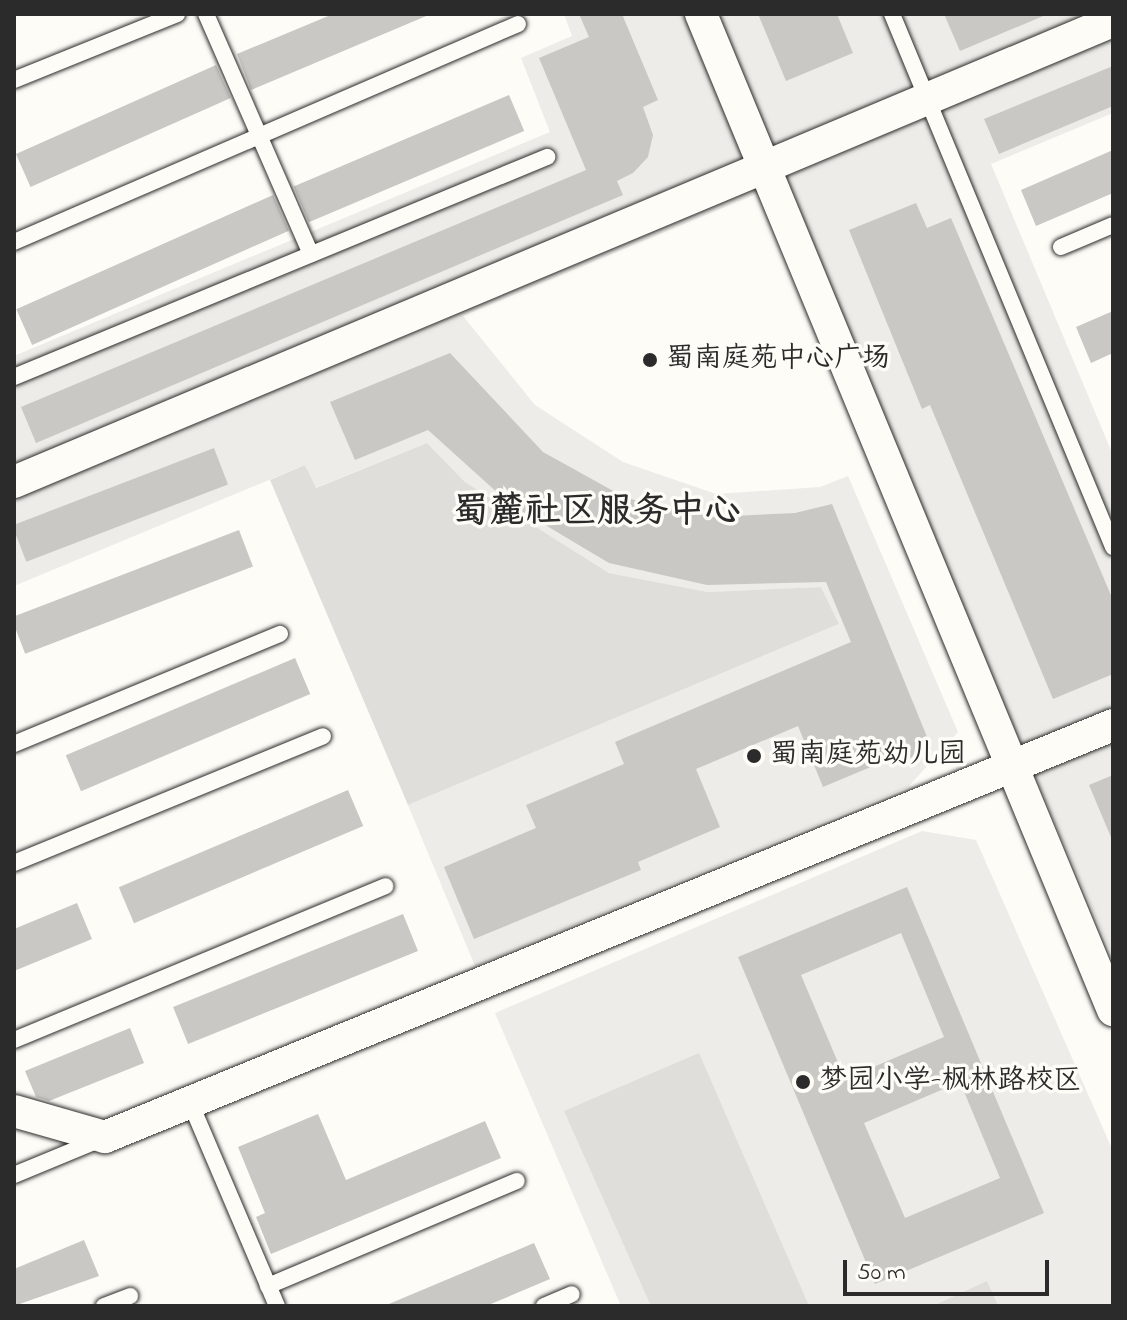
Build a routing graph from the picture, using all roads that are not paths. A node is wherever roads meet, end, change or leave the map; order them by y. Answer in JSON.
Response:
{"nodes":[{"id":1,"x":177,"y":14,"type":"edge"},
{"id":2,"x":206,"y":14,"type":"edge"},
{"id":3,"x":701,"y":14,"type":"edge"},
{"id":4,"x":892,"y":14,"type":"edge"},
{"id":5,"x":1113,"y":21,"type":"edge"},
{"id":6,"x":518,"y":24,"type":"dead end"},
{"id":7,"x":14,"y":80,"type":"edge"},
{"id":8,"x":927,"y":100,"type":"junction"},
{"id":9,"x":259,"y":136,"type":"junction"},
{"id":10,"x":547,"y":157,"type":"dead end"},
{"id":11,"x":764,"y":170,"type":"junction"},
{"id":12,"x":1113,"y":225,"type":"edge"},
{"id":13,"x":14,"y":242,"type":"edge"},
{"id":14,"x":1061,"y":247,"type":"dead end"},
{"id":15,"x":311,"y":254,"type":"junction"},
{"id":16,"x":14,"y":377,"type":"edge"},
{"id":17,"x":14,"y":482,"type":"edge"},
{"id":18,"x":1113,"y":547,"type":"edge"},
{"id":19,"x":280,"y":634,"type":"dead end"},
{"id":20,"x":1113,"y":725,"type":"edge"},
{"id":21,"x":323,"y":736,"type":"dead end"},
{"id":22,"x":14,"y":744,"type":"edge"},
{"id":23,"x":1010,"y":767,"type":"junction"},
{"id":24,"x":14,"y":863,"type":"edge"},
{"id":25,"x":385,"y":886,"type":"dead end"},
{"id":26,"x":1113,"y":1010,"type":"edge"},
{"id":27,"x":14,"y":1040,"type":"edge"},
{"id":28,"x":190,"y":1102,"type":"junction"},
{"id":29,"x":14,"y":1111,"type":"edge"},
{"id":30,"x":105,"y":1137,"type":"junction"},
{"id":31,"x":14,"y":1175,"type":"edge"},
{"id":32,"x":517,"y":1181,"type":"dead end"},
{"id":33,"x":268,"y":1286,"type":"junction"},
{"id":34,"x":572,"y":1294,"type":"dead end"},
{"id":35,"x":130,"y":1296,"type":"dead end"},
{"id":36,"x":104,"y":1306,"type":"edge"},
{"id":37,"x":277,"y":1306,"type":"edge"},
{"id":38,"x":544,"y":1306,"type":"edge"}],
"edges":[{"from":1,"to":7,"type":"lane"},
{"from":2,"to":9,"type":"lane"},
{"from":3,"to":11,"type":"street"},
{"from":4,"to":8,"type":"lane"},
{"from":5,"to":8,"type":"street"},
{"from":6,"to":9,"type":"lane"},
{"from":8,"to":11,"type":"street"},
{"from":8,"to":18,"type":"lane"},
{"from":9,"to":13,"type":"lane"},
{"from":9,"to":15,"type":"lane"},
{"from":10,"to":15,"type":"lane"},
{"from":11,"to":17,"type":"street"},
{"from":11,"to":23,"type":"street"},
{"from":12,"to":14,"type":"lane"},
{"from":15,"to":16,"type":"lane"},
{"from":19,"to":22,"type":"lane"},
{"from":20,"to":23,"type":"street"},
{"from":21,"to":24,"type":"lane"},
{"from":23,"to":26,"type":"street"},
{"from":23,"to":28,"type":"street"},
{"from":25,"to":27,"type":"lane"},
{"from":28,"to":30,"type":"street"},
{"from":28,"to":33,"type":"lane"},
{"from":29,"to":30,"type":"street"},
{"from":30,"to":31,"type":"lane"},
{"from":32,"to":33,"type":"lane"},
{"from":33,"to":37,"type":"lane"},
{"from":34,"to":38,"type":"lane"},
{"from":35,"to":36,"type":"lane"}]}
